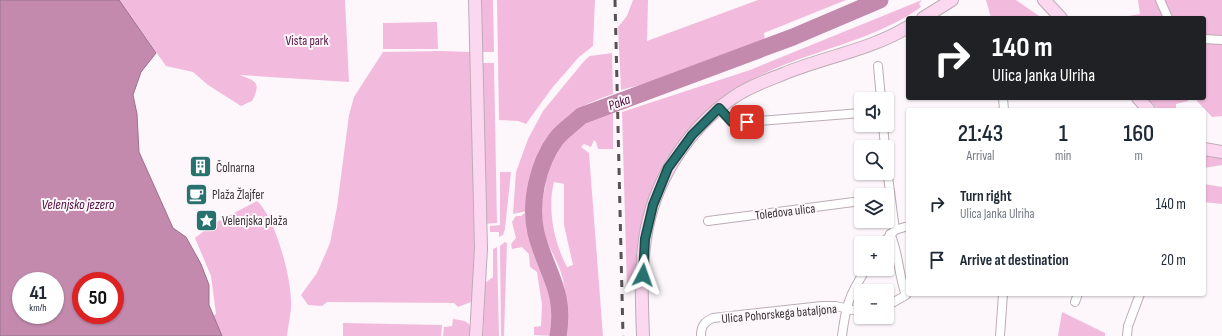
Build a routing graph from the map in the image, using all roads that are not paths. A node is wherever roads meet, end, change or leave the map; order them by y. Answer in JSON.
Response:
{"nodes":[{"id":1,"x":475,"y":0,"type":"edge"},
{"id":2,"x":952,"y":0,"type":"edge"},
{"id":3,"x":1044,"y":0,"type":"edge"},
{"id":4,"x":1160,"y":0,"type":"edge"},
{"id":5,"x":925,"y":16,"type":"edge"},
{"id":6,"x":1059,"y":16,"type":"edge"},
{"id":7,"x":1167,"y":16,"type":"edge"},
{"id":8,"x":906,"y":28,"type":"edge"},
{"id":9,"x":1206,"y":39,"type":"edge"},
{"id":10,"x":1222,"y":40,"type":"edge"},
{"id":11,"x":878,"y":66,"type":"dead end"},
{"id":12,"x":880,"y":92,"type":"edge"},
{"id":13,"x":1140,"y":100,"type":"edge"},
{"id":14,"x":719,"y":108,"type":"junction"},
{"id":15,"x":1147,"y":108,"type":"edge"},
{"id":16,"x":854,"y":113,"type":"edge"},
{"id":17,"x":1206,"y":149,"type":"edge"},
{"id":18,"x":1222,"y":152,"type":"edge"},
{"id":19,"x":854,"y":201,"type":"edge"},
{"id":20,"x":708,"y":221,"type":"dead end"},
{"id":21,"x":906,"y":227,"type":"edge"},
{"id":22,"x":892,"y":228,"type":"edge"},
{"id":23,"x":893,"y":232,"type":"junction"},
{"id":24,"x":889,"y":236,"type":"edge"},
{"id":25,"x":862,"y":276,"type":"edge"},
{"id":26,"x":906,"y":291,"type":"edge"},
{"id":27,"x":906,"y":295,"type":"edge"},
{"id":28,"x":1003,"y":296,"type":"edge"},
{"id":29,"x":1077,"y":296,"type":"edge"},
{"id":30,"x":1139,"y":296,"type":"edge"},
{"id":31,"x":894,"y":302,"type":"edge"},
{"id":32,"x":1075,"y":302,"type":"dead end"},
{"id":33,"x":845,"y":308,"type":"junction"},
{"id":34,"x":854,"y":310,"type":"edge"},
{"id":35,"x":476,"y":336,"type":"edge"},
{"id":36,"x":643,"y":336,"type":"edge"},
{"id":37,"x":701,"y":336,"type":"edge"},
{"id":38,"x":842,"y":336,"type":"edge"},
{"id":39,"x":1000,"y":336,"type":"edge"},
{"id":40,"x":1127,"y":336,"type":"edge"}],
"edges":[{"from":1,"to":35,"type":"main road"},
{"from":2,"to":5,"type":"main road"},
{"from":3,"to":6,"type":"main road"},
{"from":4,"to":7,"type":"street"},
{"from":8,"to":14,"type":"main road"},
{"from":9,"to":10,"type":"street"},
{"from":11,"to":12,"type":"street"},
{"from":13,"to":15,"type":"main road"},
{"from":14,"to":16,"type":"street"},
{"from":14,"to":36,"type":"main road"},
{"from":17,"to":18,"type":"main road"},
{"from":19,"to":20,"type":"street","name":"Toledova ulica"},
{"from":21,"to":23,"type":"street"},
{"from":22,"to":23,"type":"street"},
{"from":23,"to":24,"type":"street"},
{"from":23,"to":26,"type":"street"},
{"from":25,"to":33,"type":"street"},
{"from":27,"to":31,"type":"street"},
{"from":28,"to":39,"type":"street"},
{"from":29,"to":32,"type":"street"},
{"from":30,"to":40,"type":"street"},
{"from":33,"to":34,"type":"street","name":"Ulica Pohorskega bataljona"},
{"from":33,"to":37,"type":"street","name":"Ulica Pohorskega bataljona"},
{"from":33,"to":38,"type":"street"}]}
